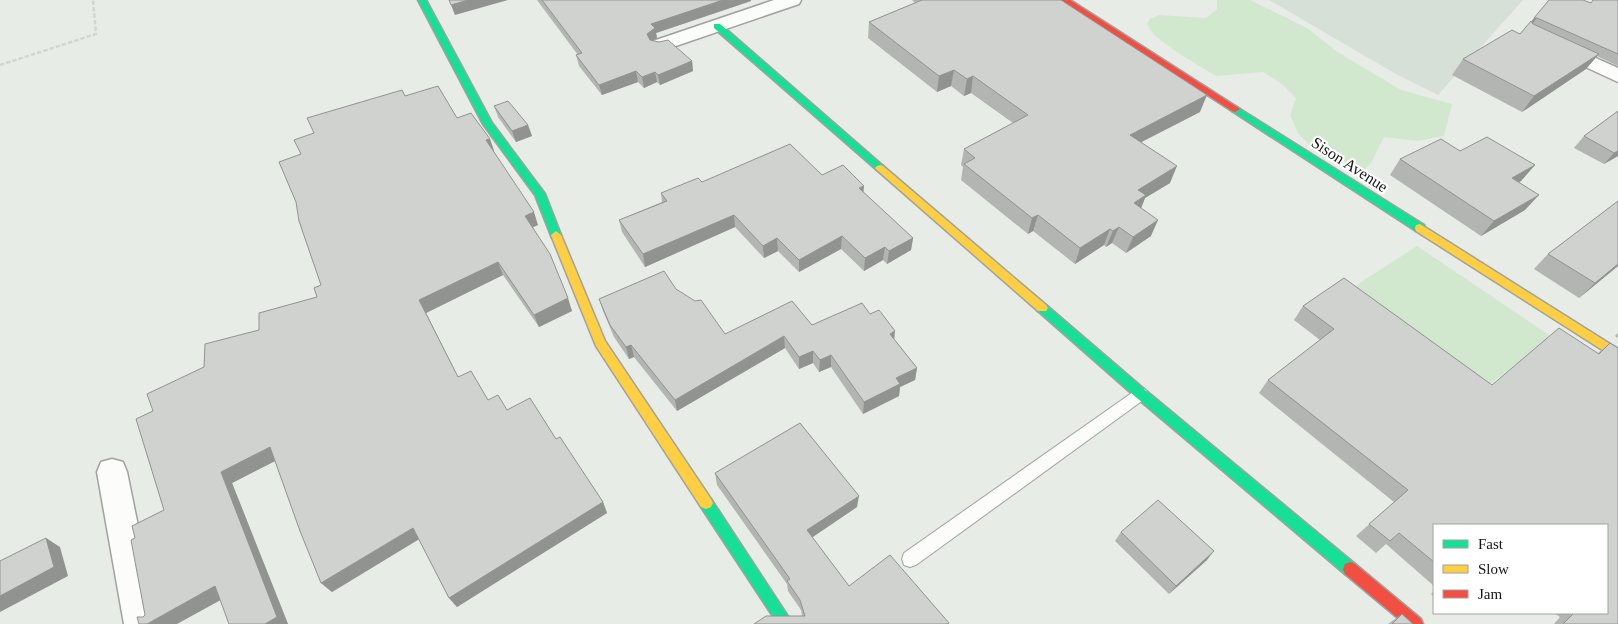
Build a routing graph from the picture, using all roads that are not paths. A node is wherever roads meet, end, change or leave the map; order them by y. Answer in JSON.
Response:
{"nodes":[{"id":1,"x":422,"y":0,"type":"edge"},
{"id":2,"x":792,"y":0,"type":"edge"},
{"id":3,"x":1065,"y":0,"type":"edge"},
{"id":4,"x":717,"y":26,"type":"junction"},
{"id":5,"x":1547,"y":42,"type":"edge"},
{"id":6,"x":660,"y":45,"type":"edge"},
{"id":7,"x":1618,"y":76,"type":"edge"},
{"id":8,"x":1618,"y":355,"type":"edge"},
{"id":9,"x":1141,"y":394,"type":"junction"},
{"id":10,"x":112,"y":472,"type":"dead end"},
{"id":11,"x":910,"y":559,"type":"dead end"},
{"id":12,"x":141,"y":624,"type":"edge"},
{"id":13,"x":786,"y":624,"type":"edge"},
{"id":14,"x":1416,"y":624,"type":"edge"}],
"edges":[{"from":1,"to":13,"type":"street"},
{"from":2,"to":4,"type":"street"},
{"from":3,"to":8,"type":"street","name":"Sison Avenue"},
{"from":4,"to":6,"type":"street"},
{"from":4,"to":9,"type":"street"},
{"from":5,"to":7,"type":"street"},
{"from":9,"to":11,"type":"lane"},
{"from":9,"to":14,"type":"street"},
{"from":10,"to":12,"type":"street"}]}
